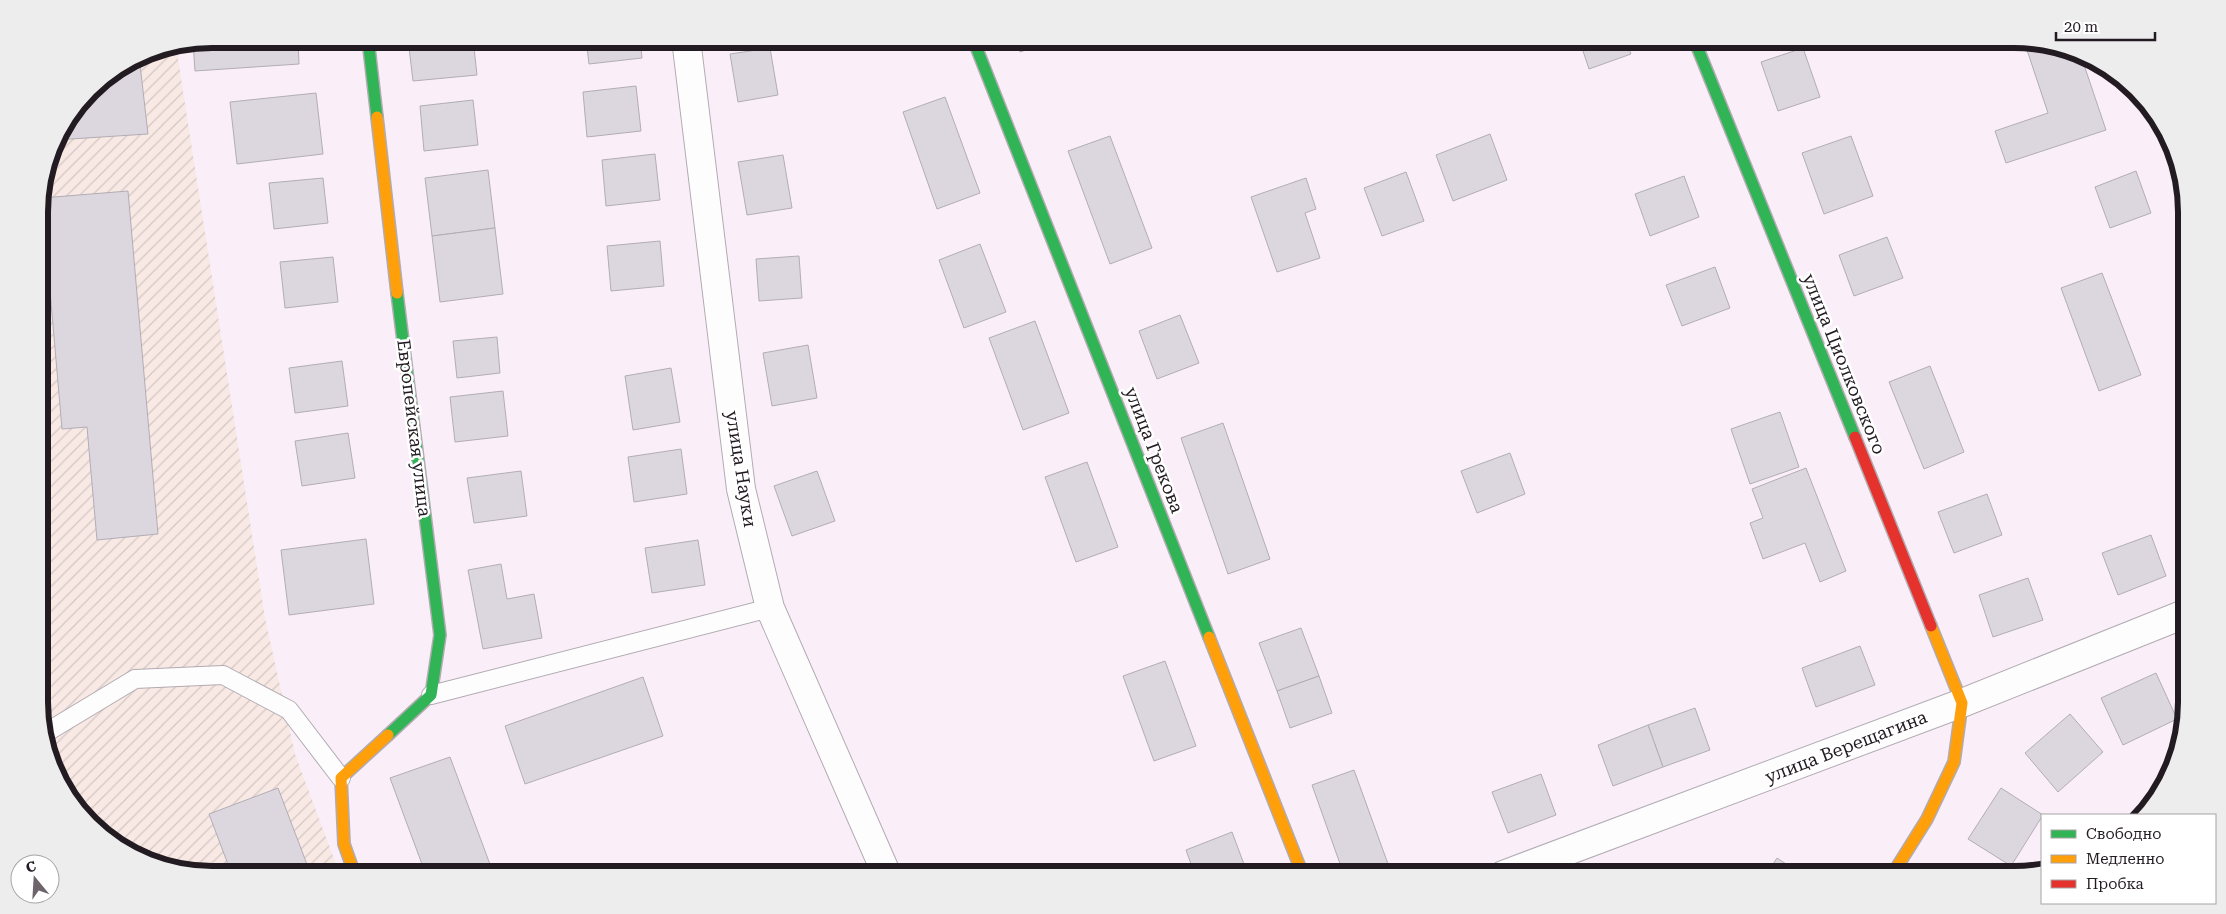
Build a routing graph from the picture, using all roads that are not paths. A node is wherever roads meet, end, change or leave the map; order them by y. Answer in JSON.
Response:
{"nodes":[{"id":1,"x":369,"y":48,"type":"edge"},
{"id":2,"x":687,"y":48,"type":"edge"},
{"id":3,"x":978,"y":48,"type":"edge"},
{"id":4,"x":1698,"y":48,"type":"edge"},
{"id":5,"x":770,"y":608,"type":"junction"},
{"id":6,"x":2178,"y":617,"type":"edge"},
{"id":7,"x":431,"y":695,"type":"junction"},
{"id":8,"x":1962,"y":703,"type":"junction"},
{"id":9,"x":50,"y":730,"type":"edge"},
{"id":10,"x":341,"y":778,"type":"junction"},
{"id":11,"x":353,"y":866,"type":"edge"},
{"id":12,"x":883,"y":866,"type":"edge"},
{"id":13,"x":1298,"y":866,"type":"edge"},
{"id":14,"x":1527,"y":866,"type":"edge"},
{"id":15,"x":1898,"y":866,"type":"edge"}],
"edges":[{"from":1,"to":7,"type":"street","name":"Европейская улица"},
{"from":2,"to":5,"type":"street","name":"улица Науки"},
{"from":3,"to":13,"type":"street","name":"улица Грекова"},
{"from":4,"to":8,"type":"street","name":"улица Циолковского"},
{"from":5,"to":7,"type":"lane"},
{"from":5,"to":12,"type":"street","name":"улица Науки"},
{"from":6,"to":8,"type":"street","name":"улица Верещагина"},
{"from":7,"to":10,"type":"street"},
{"from":8,"to":14,"type":"street","name":"улица Верещагина"},
{"from":8,"to":15,"type":"street"},
{"from":9,"to":10,"type":"lane"},
{"from":10,"to":11,"type":"street"}]}
